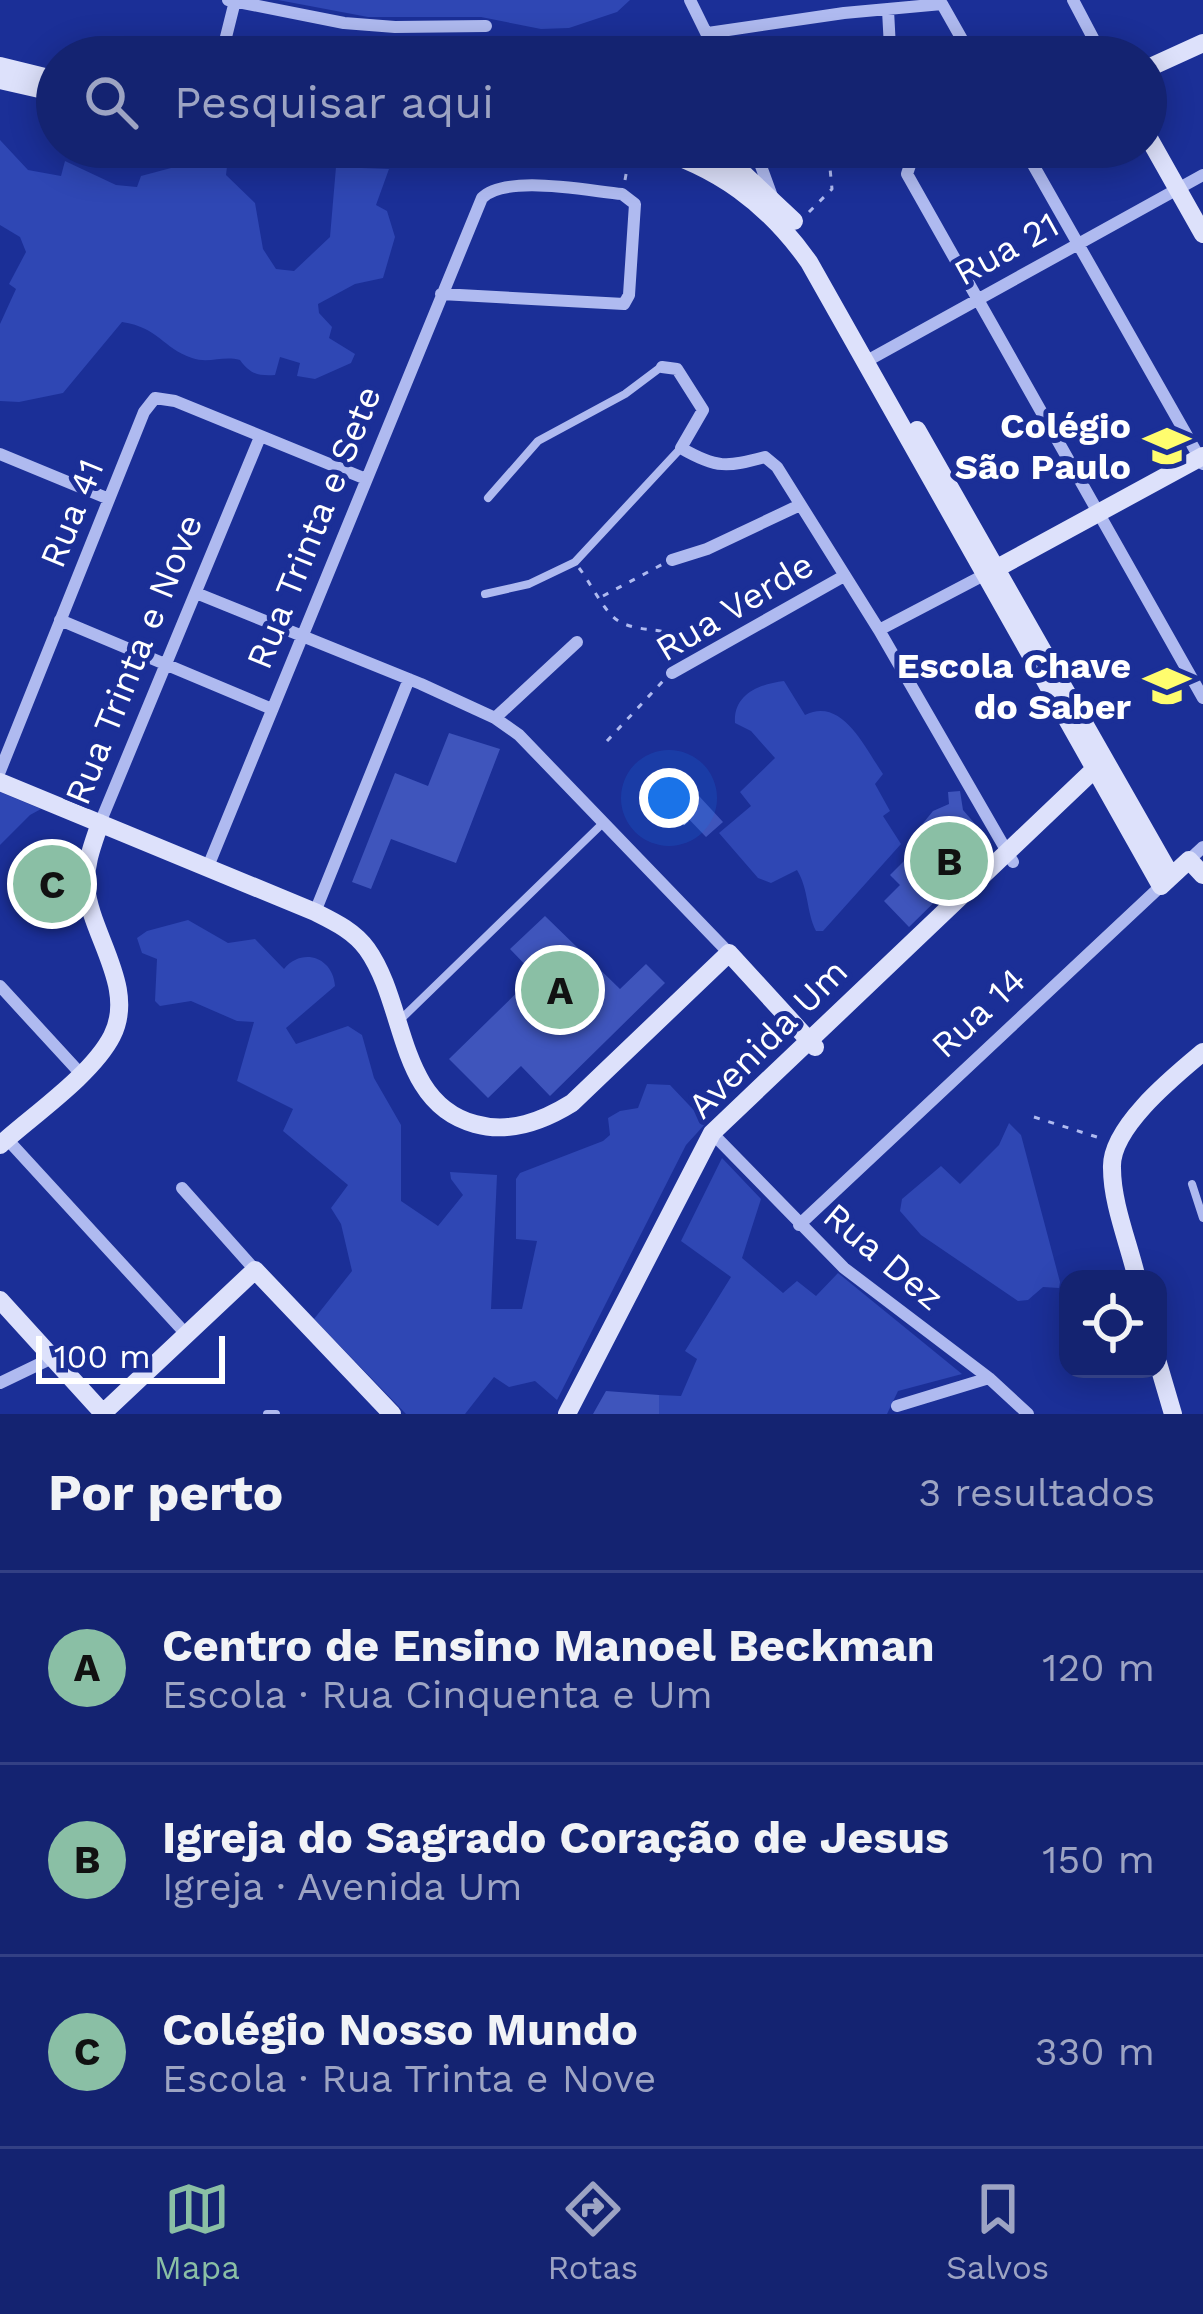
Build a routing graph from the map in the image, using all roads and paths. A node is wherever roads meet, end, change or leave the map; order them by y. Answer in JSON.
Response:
{"nodes":[{"id":1,"x":690,"y":0,"type":"edge"},
{"id":2,"x":1073,"y":0,"type":"edge"},
{"id":3,"x":231,"y":1,"type":"edge"},
{"id":4,"x":942,"y":2,"type":"edge"},
{"id":5,"x":888,"y":10,"type":"junction"},
{"id":6,"x":486,"y":26,"type":"dead end"},
{"id":7,"x":708,"y":33,"type":"junction"},
{"id":8,"x":225,"y":36,"type":"edge"},
{"id":9,"x":709,"y":36,"type":"edge"},
{"id":10,"x":889,"y":36,"type":"edge"},
{"id":11,"x":960,"y":36,"type":"edge"},
{"id":12,"x":1092,"y":36,"type":"edge"},
{"id":13,"x":1203,"y":43,"type":"edge"},
{"id":14,"x":1167,"y":59,"type":"edge"},
{"id":15,"x":0,"y":66,"type":"edge"},
{"id":16,"x":36,"y":75,"type":"edge"},
{"id":17,"x":0,"y":80,"type":"edge"},
{"id":18,"x":36,"y":88,"type":"edge"},
{"id":19,"x":627,"y":168,"type":"edge"},
{"id":20,"x":703,"y":168,"type":"edge"},
{"id":21,"x":731,"y":168,"type":"edge"},
{"id":22,"x":762,"y":168,"type":"edge"},
{"id":23,"x":830,"y":168,"type":"edge"},
{"id":24,"x":908,"y":168,"type":"edge"},
{"id":25,"x":1035,"y":168,"type":"edge"},
{"id":26,"x":1166,"y":168,"type":"edge"},
{"id":27,"x":1203,"y":175,"type":"edge"},
{"id":28,"x":1177,"y":187,"type":"junction"},
{"id":29,"x":622,"y":194,"type":"junction"},
{"id":30,"x":774,"y":200,"type":"junction"},
{"id":31,"x":796,"y":224,"type":"junction"},
{"id":32,"x":1203,"y":234,"type":"edge"},
{"id":33,"x":1077,"y":243,"type":"junction"},
{"id":34,"x":441,"y":294,"type":"junction"},
{"id":35,"x":978,"y":298,"type":"junction"},
{"id":36,"x":870,"y":359,"type":"junction"},
{"id":37,"x":662,"y":367,"type":"joint"},
{"id":38,"x":260,"y":437,"type":"junction"},
{"id":39,"x":681,"y":448,"type":"junction"},
{"id":40,"x":1,"y":458,"type":"edge"},
{"id":41,"x":1202,"y":459,"type":"edge"},
{"id":42,"x":366,"y":479,"type":"junction"},
{"id":43,"x":488,"y":498,"type":"dead end"},
{"id":44,"x":109,"y":499,"type":"junction"},
{"id":45,"x":800,"y":505,"type":"junction"},
{"id":46,"x":1098,"y":512,"type":"junction"},
{"id":47,"x":672,"y":560,"type":"joint"},
{"id":48,"x":574,"y":562,"type":"junction"},
{"id":49,"x":989,"y":572,"type":"junction"},
{"id":50,"x":844,"y":576,"type":"junction"},
{"id":51,"x":196,"y":593,"type":"junction"},
{"id":52,"x":485,"y":594,"type":"dead end"},
{"id":53,"x":601,"y":597,"type":"junction"},
{"id":54,"x":60,"y":620,"type":"junction"},
{"id":55,"x":879,"y":630,"type":"junction"},
{"id":56,"x":301,"y":637,"type":"junction"},
{"id":57,"x":577,"y":642,"type":"dead end"},
{"id":58,"x":702,"y":655,"type":"junction"},
{"id":59,"x":166,"y":664,"type":"junction"},
{"id":60,"x":671,"y":673,"type":"joint"},
{"id":61,"x":409,"y":679,"type":"junction"},
{"id":62,"x":1203,"y":698,"type":"edge"},
{"id":63,"x":272,"y":709,"type":"junction"},
{"id":64,"x":496,"y":718,"type":"junction"},
{"id":65,"x":607,"y":741,"type":"dead end"},
{"id":66,"x":0,"y":771,"type":"edge"},
{"id":67,"x":1102,"y":771,"type":"junction"},
{"id":68,"x":0,"y":782,"type":"edge"},
{"id":69,"x":689,"y":819,"type":"dead end"},
{"id":70,"x":100,"y":823,"type":"junction"},
{"id":71,"x":602,"y":824,"type":"junction"},
{"id":72,"x":683,"y":824,"type":"dead end"},
{"id":73,"x":1010,"y":857,"type":"junction"},
{"id":74,"x":1198,"y":861,"type":"edge"},
{"id":75,"x":207,"y":869,"type":"junction"},
{"id":76,"x":1166,"y":881,"type":"junction"},
{"id":77,"x":315,"y":912,"type":"junction"},
{"id":78,"x":728,"y":952,"type":"junction"},
{"id":79,"x":1,"y":989,"type":"edge"},
{"id":80,"x":398,"y":1022,"type":"junction"},
{"id":81,"x":812,"y":1043,"type":"junction"},
{"id":82,"x":1200,"y":1062,"type":"edge"},
{"id":83,"x":80,"y":1073,"type":"junction"},
{"id":84,"x":1034,"y":1118,"type":"dead end"},
{"id":85,"x":715,"y":1136,"type":"junction"},
{"id":86,"x":4,"y":1142,"type":"edge"},
{"id":87,"x":1116,"y":1142,"type":"junction"},
{"id":88,"x":1192,"y":1184,"type":"dead end"},
{"id":89,"x":182,"y":1188,"type":"dead end"},
{"id":90,"x":1203,"y":1218,"type":"edge"},
{"id":91,"x":799,"y":1225,"type":"junction"},
{"id":92,"x":255,"y":1270,"type":"junction"},
{"id":93,"x":1135,"y":1270,"type":"edge"},
{"id":94,"x":3,"y":1308,"type":"edge"},
{"id":95,"x":186,"y":1334,"type":"junction"},
{"id":96,"x":52,"y":1358,"type":"junction"},
{"id":97,"x":988,"y":1378,"type":"junction"},
{"id":98,"x":1162,"y":1378,"type":"edge"},
{"id":99,"x":0,"y":1383,"type":"edge"},
{"id":100,"x":897,"y":1406,"type":"dead end"},
{"id":101,"x":102,"y":1413,"type":"edge"},
{"id":102,"x":392,"y":1414,"type":"edge"},
{"id":103,"x":567,"y":1414,"type":"edge"},
{"id":104,"x":577,"y":1414,"type":"edge"},
{"id":105,"x":1028,"y":1414,"type":"edge"},
{"id":106,"x":1173,"y":1414,"type":"edge"}],
"edges":[{"from":1,"to":7,"type":"street"},
{"from":2,"to":12,"type":"street"},
{"from":3,"to":6,"type":"street"},
{"from":3,"to":8,"type":"street"},
{"from":4,"to":5,"type":"street"},
{"from":4,"to":11,"type":"street"},
{"from":5,"to":7,"type":"street"},
{"from":5,"to":10,"type":"street"},
{"from":7,"to":9,"type":"street"},
{"from":13,"to":14,"type":"street"},
{"from":15,"to":16,"type":"street"},
{"from":17,"to":18,"type":"street"},
{"from":19,"to":29,"type":"path"},
{"from":20,"to":36,"type":"street"},
{"from":21,"to":30,"type":"street"},
{"from":22,"to":30,"type":"street"},
{"from":23,"to":31,"type":"path"},
{"from":24,"to":35,"type":"street"},
{"from":25,"to":33,"type":"street"},
{"from":26,"to":28,"type":"street"},
{"from":27,"to":28,"type":"street","name":"Rua 21"},
{"from":28,"to":32,"type":"street"},
{"from":28,"to":33,"type":"street","name":"Rua 21"},
{"from":29,"to":34,"type":"street","name":"Rua Trinta e Sete"},
{"from":29,"to":34,"type":"street"},
{"from":30,"to":31,"type":"street"},
{"from":31,"to":36,"type":"street"},
{"from":33,"to":35,"type":"street","name":"Rua 21"},
{"from":33,"to":41,"type":"street"},
{"from":34,"to":42,"type":"street","name":"Rua Trinta e Sete"},
{"from":35,"to":36,"type":"street","name":"Rua 21"},
{"from":35,"to":46,"type":"street"},
{"from":36,"to":49,"type":"street"},
{"from":37,"to":39,"type":"street"},
{"from":37,"to":43,"type":"lane"},
{"from":38,"to":42,"type":"street"},
{"from":38,"to":44,"type":"street","name":"Rua 41"},
{"from":38,"to":51,"type":"street","name":"Rua Trinta e Nove"},
{"from":39,"to":45,"type":"street"},
{"from":39,"to":48,"type":"lane"},
{"from":40,"to":44,"type":"street"},
{"from":41,"to":46,"type":"street"},
{"from":42,"to":56,"type":"street","name":"Rua Trinta e Sete"},
{"from":44,"to":54,"type":"street","name":"Rua 41"},
{"from":45,"to":47,"type":"street"},
{"from":45,"to":50,"type":"street"},
{"from":46,"to":49,"type":"street"},
{"from":46,"to":62,"type":"street"},
{"from":47,"to":53,"type":"path"},
{"from":48,"to":52,"type":"lane"},
{"from":48,"to":53,"type":"path"},
{"from":49,"to":55,"type":"street"},
{"from":49,"to":67,"type":"street"},
{"from":50,"to":55,"type":"street"},
{"from":50,"to":58,"type":"street","name":"Rua Verde"},
{"from":51,"to":56,"type":"street"},
{"from":51,"to":59,"type":"street","name":"Rua Trinta e Nove"},
{"from":53,"to":58,"type":"path"},
{"from":54,"to":59,"type":"street"},
{"from":54,"to":66,"type":"street","name":"Rua 41"},
{"from":55,"to":73,"type":"street"},
{"from":56,"to":61,"type":"street"},
{"from":56,"to":63,"type":"street","name":"Rua Trinta e Sete"},
{"from":57,"to":64,"type":"street"},
{"from":58,"to":60,"type":"street","name":"Rua Verde"},
{"from":59,"to":63,"type":"street"},
{"from":59,"to":70,"type":"street","name":"Rua Trinta e Nove"},
{"from":60,"to":65,"type":"path","name":"Rua Verde"},
{"from":61,"to":64,"type":"street"},
{"from":61,"to":77,"type":"street"},
{"from":63,"to":75,"type":"street","name":"Rua Trinta e Sete"},
{"from":64,"to":71,"type":"street"},
{"from":67,"to":73,"type":"street","name":"Avenida Um"},
{"from":67,"to":76,"type":"street"},
{"from":68,"to":70,"type":"street"},
{"from":69,"to":72,"type":"path"},
{"from":70,"to":75,"type":"street"},
{"from":70,"to":83,"type":"street","name":"Rua Trinta e Nove"},
{"from":71,"to":78,"type":"street"},
{"from":71,"to":80,"type":"lane"},
{"from":73,"to":81,"type":"street","name":"Avenida Um"},
{"from":74,"to":76,"type":"street","name":"Rua 14"},
{"from":75,"to":77,"type":"street"},
{"from":76,"to":91,"type":"street","name":"Rua 14"},
{"from":77,"to":80,"type":"street"},
{"from":78,"to":80,"type":"street"},
{"from":78,"to":81,"type":"street"},
{"from":79,"to":83,"type":"street"},
{"from":81,"to":85,"type":"street","name":"Avenida Um"},
{"from":82,"to":87,"type":"street"},
{"from":83,"to":86,"type":"street","name":"Rua Trinta e Nove"},
{"from":84,"to":87,"type":"path"},
{"from":85,"to":91,"type":"street","name":"Rua Dez"},
{"from":85,"to":103,"type":"street","name":"Avenida Um"},
{"from":85,"to":104,"type":"street","name":"Avenida Um"},
{"from":86,"to":95,"type":"street"},
{"from":87,"to":93,"type":"street"},
{"from":88,"to":90,"type":"lane"},
{"from":89,"to":92,"type":"street"},
{"from":91,"to":97,"type":"street","name":"Rua Dez"},
{"from":92,"to":95,"type":"street"},
{"from":92,"to":102,"type":"street"},
{"from":94,"to":96,"type":"street"},
{"from":95,"to":101,"type":"street"},
{"from":96,"to":99,"type":"street"},
{"from":96,"to":101,"type":"street"},
{"from":97,"to":100,"type":"street"},
{"from":97,"to":105,"type":"street","name":"Rua Dez"},
{"from":98,"to":106,"type":"street"}]}
